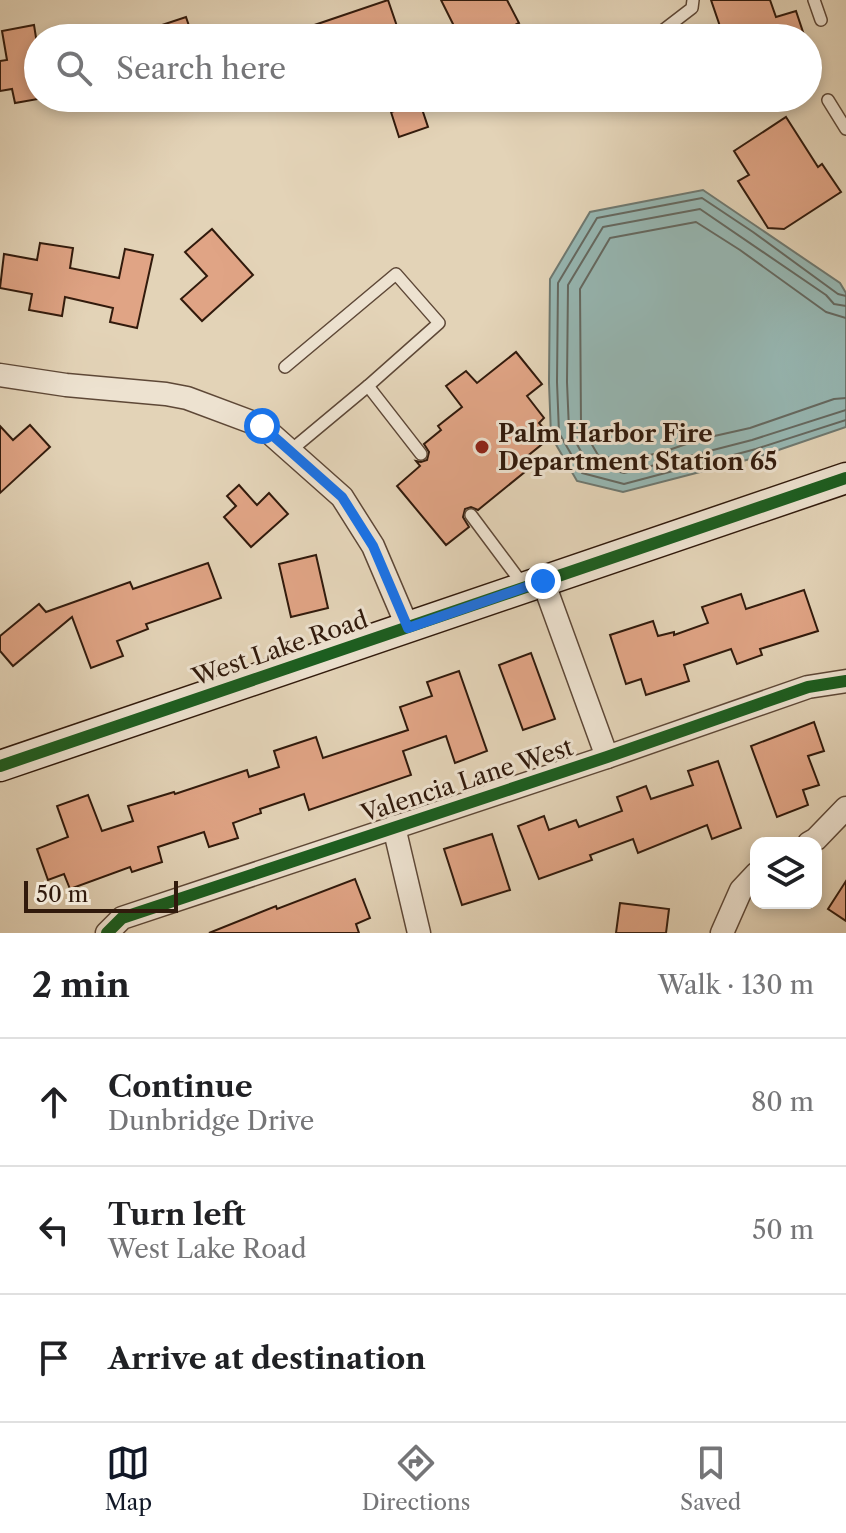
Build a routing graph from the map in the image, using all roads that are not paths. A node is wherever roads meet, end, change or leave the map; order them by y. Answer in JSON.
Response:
{"nodes":[{"id":1,"x":693,"y":0,"type":"edge"},
{"id":2,"x":814,"y":0,"type":"edge"},
{"id":3,"x":821,"y":20,"type":"dead end"},
{"id":4,"x":671,"y":24,"type":"edge"},
{"id":5,"x":828,"y":100,"type":"dead end"},
{"id":6,"x":846,"y":129,"type":"edge"},
{"id":7,"x":285,"y":367,"type":"dead end"},
{"id":8,"x":0,"y":375,"type":"edge"},
{"id":9,"x":368,"y":386,"type":"junction"},
{"id":10,"x":290,"y":451,"type":"junction"},
{"id":11,"x":421,"y":454,"type":"dead end"},
{"id":12,"x":846,"y":478,"type":"edge"},
{"id":13,"x":471,"y":515,"type":"dead end"},
{"id":14,"x":534,"y":584,"type":"junction"},
{"id":15,"x":408,"y":628,"type":"junction"},
{"id":16,"x":846,"y":681,"type":"edge"},
{"id":17,"x":607,"y":757,"type":"junction"},
{"id":18,"x":0,"y":766,"type":"edge"},
{"id":19,"x":846,"y":808,"type":"edge"},
{"id":20,"x":394,"y":827,"type":"junction"},
{"id":21,"x":818,"y":837,"type":"edge"},
{"id":22,"x":750,"y":880,"type":"edge"},
{"id":23,"x":107,"y":933,"type":"edge"},
{"id":24,"x":419,"y":933,"type":"edge"},
{"id":25,"x":722,"y":933,"type":"edge"}],
"edges":[{"from":1,"to":4,"type":"lane"},
{"from":2,"to":3,"type":"lane"},
{"from":5,"to":6,"type":"lane"},
{"from":7,"to":9,"type":"lane"},
{"from":8,"to":10,"type":"street"},
{"from":9,"to":10,"type":"lane"},
{"from":9,"to":11,"type":"lane"},
{"from":10,"to":15,"type":"street"},
{"from":12,"to":14,"type":"street","name":"West Lake Road"},
{"from":13,"to":14,"type":"lane"},
{"from":14,"to":15,"type":"street","name":"West Lake Road"},
{"from":14,"to":17,"type":"street"},
{"from":15,"to":18,"type":"street","name":"West Lake Road"},
{"from":16,"to":17,"type":"street","name":"Valencia Lane West"},
{"from":17,"to":20,"type":"street","name":"Valencia Lane West"},
{"from":19,"to":21,"type":"street"},
{"from":20,"to":23,"type":"street","name":"Valencia Lane West"},
{"from":20,"to":24,"type":"street"},
{"from":22,"to":25,"type":"street"}]}
